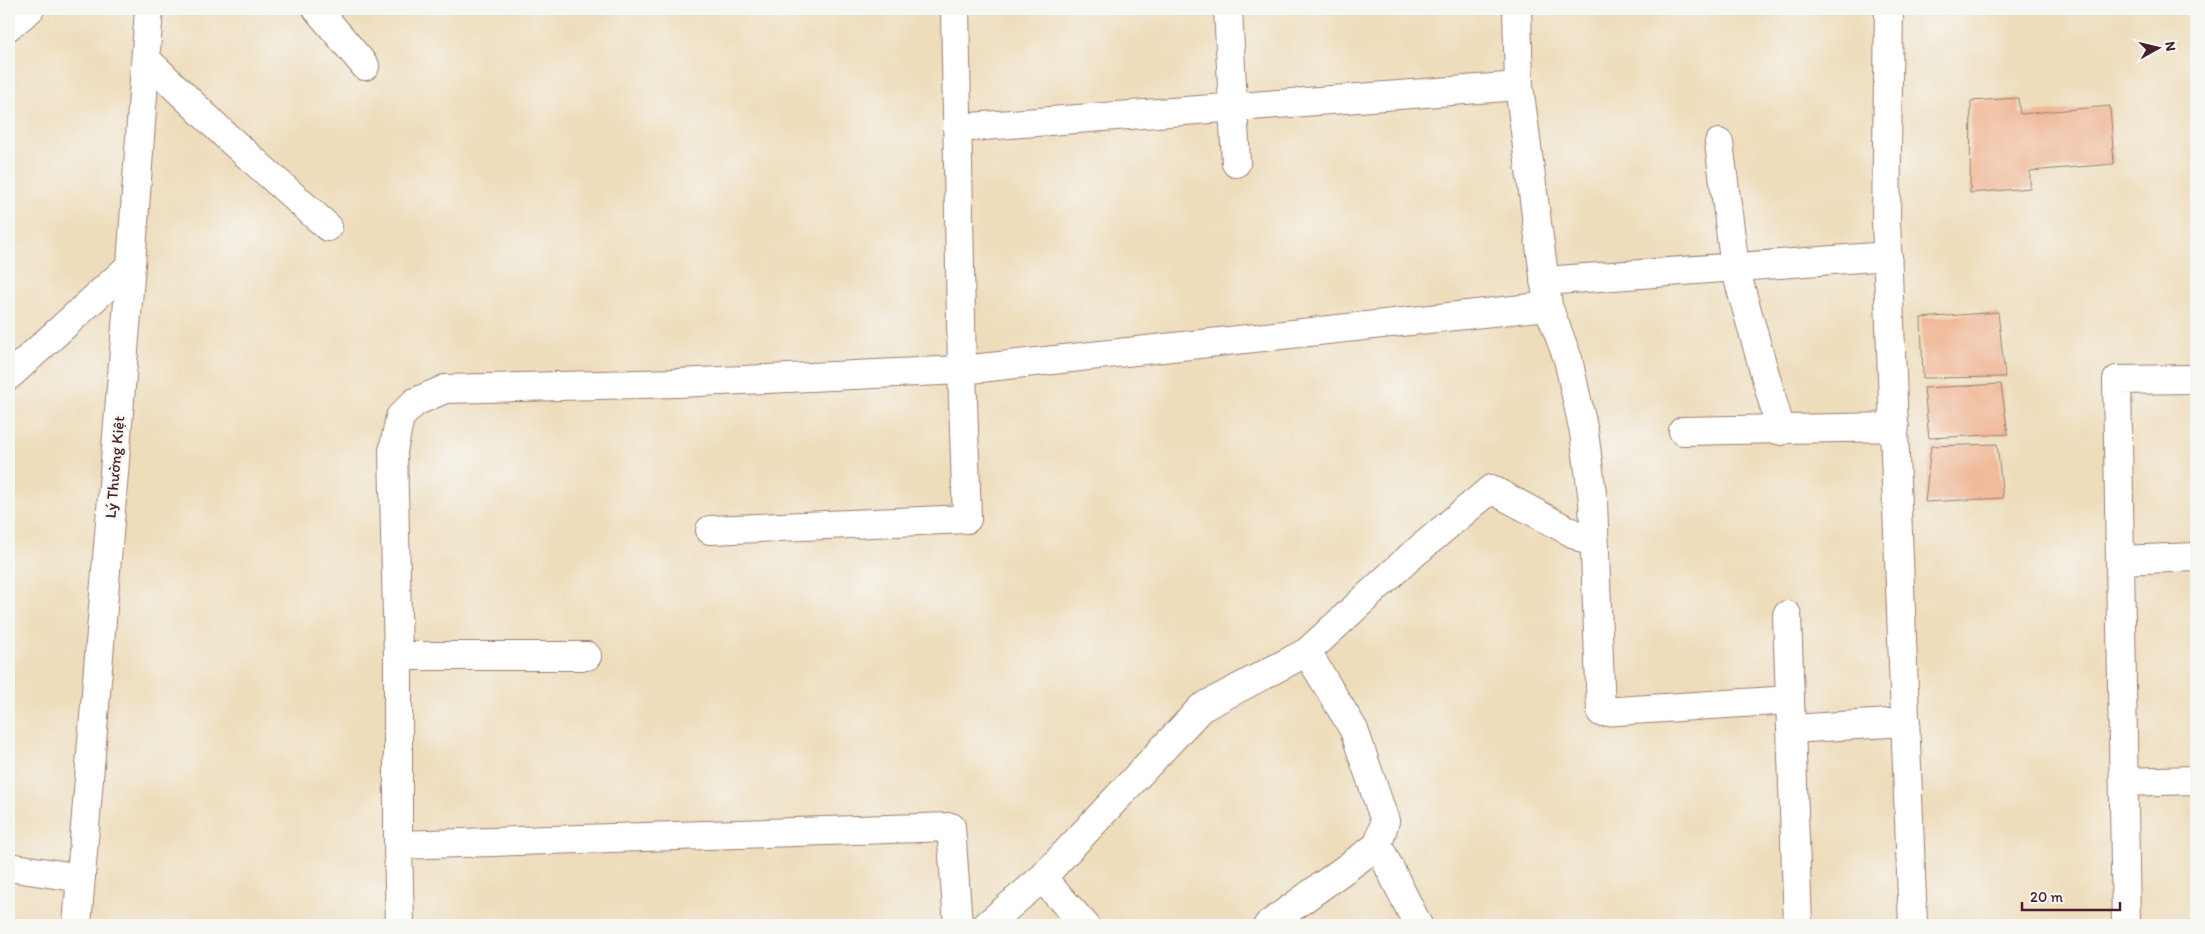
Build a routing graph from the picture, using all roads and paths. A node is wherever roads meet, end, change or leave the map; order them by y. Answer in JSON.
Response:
{"nodes":[{"id":1,"x":30,"y":9,"type":"edge"},
{"id":2,"x":149,"y":9,"type":"edge"},
{"id":3,"x":317,"y":9,"type":"edge"},
{"id":4,"x":955,"y":9,"type":"edge"},
{"id":5,"x":1228,"y":9,"type":"edge"},
{"id":6,"x":1517,"y":9,"type":"edge"},
{"id":7,"x":1889,"y":9,"type":"edge"},
{"id":8,"x":9,"y":26,"type":"edge"},
{"id":9,"x":146,"y":59,"type":"junction"},
{"id":10,"x":365,"y":66,"type":"dead end"},
{"id":11,"x":1519,"y":86,"type":"junction"},
{"id":12,"x":1233,"y":108,"type":"junction"},
{"id":13,"x":957,"y":128,"type":"junction"},
{"id":14,"x":1719,"y":143,"type":"dead end"},
{"id":15,"x":1236,"y":164,"type":"dead end"},
{"id":16,"x":328,"y":227,"type":"dead end"},
{"id":17,"x":1888,"y":256,"type":"junction"},
{"id":18,"x":131,"y":265,"type":"junction"},
{"id":19,"x":1735,"y":268,"type":"junction"},
{"id":20,"x":1546,"y":293,"type":"junction"},
{"id":21,"x":962,"y":370,"type":"junction"},
{"id":22,"x":9,"y":376,"type":"edge"},
{"id":23,"x":2196,"y":379,"type":"edge"},
{"id":24,"x":1895,"y":427,"type":"junction"},
{"id":25,"x":1683,"y":431,"type":"dead end"},
{"id":26,"x":1781,"y":431,"type":"junction"},
{"id":27,"x":710,"y":530,"type":"dead end"},
{"id":28,"x":1595,"y":545,"type":"junction"},
{"id":29,"x":2196,"y":558,"type":"edge"},
{"id":30,"x":2120,"y":560,"type":"junction"},
{"id":31,"x":1787,"y":614,"type":"dead end"},
{"id":32,"x":1307,"y":652,"type":"junction"},
{"id":33,"x":398,"y":656,"type":"junction"},
{"id":34,"x":587,"y":656,"type":"dead end"},
{"id":35,"x":1790,"y":700,"type":"junction"},
{"id":36,"x":1906,"y":722,"type":"junction"},
{"id":37,"x":1791,"y":729,"type":"junction"},
{"id":38,"x":2196,"y":780,"type":"edge"},
{"id":39,"x":2124,"y":782,"type":"junction"},
{"id":40,"x":398,"y":845,"type":"junction"},
{"id":41,"x":1378,"y":845,"type":"junction"},
{"id":42,"x":9,"y":867,"type":"edge"},
{"id":43,"x":80,"y":878,"type":"junction"},
{"id":44,"x":1042,"y":878,"type":"junction"},
{"id":45,"x":77,"y":925,"type":"edge"},
{"id":46,"x":400,"y":925,"type":"edge"},
{"id":47,"x":958,"y":925,"type":"edge"},
{"id":48,"x":987,"y":925,"type":"edge"},
{"id":49,"x":1085,"y":925,"type":"edge"},
{"id":50,"x":1268,"y":925,"type":"edge"},
{"id":51,"x":1418,"y":925,"type":"edge"},
{"id":52,"x":1798,"y":925,"type":"edge"},
{"id":53,"x":1913,"y":925,"type":"edge"},
{"id":54,"x":2126,"y":925,"type":"edge"}],
"edges":[{"from":1,"to":8,"type":"street"},
{"from":2,"to":9,"type":"street","name":"Lý Thường Kiệt"},
{"from":3,"to":10,"type":"street"},
{"from":4,"to":13,"type":"street"},
{"from":5,"to":12,"type":"street"},
{"from":6,"to":11,"type":"street"},
{"from":7,"to":17,"type":"street"},
{"from":9,"to":16,"type":"street"},
{"from":9,"to":18,"type":"street","name":"Lý Thường Kiệt"},
{"from":11,"to":12,"type":"street"},
{"from":11,"to":20,"type":"street"},
{"from":12,"to":13,"type":"street"},
{"from":12,"to":15,"type":"street"},
{"from":13,"to":21,"type":"street"},
{"from":14,"to":19,"type":"street"},
{"from":17,"to":19,"type":"street"},
{"from":17,"to":24,"type":"street"},
{"from":18,"to":22,"type":"street"},
{"from":18,"to":43,"type":"street","name":"Lý Thường Kiệt"},
{"from":19,"to":20,"type":"street"},
{"from":19,"to":26,"type":"street"},
{"from":20,"to":21,"type":"street"},
{"from":20,"to":28,"type":"street"},
{"from":21,"to":27,"type":"street"},
{"from":21,"to":33,"type":"street"},
{"from":23,"to":30,"type":"street"},
{"from":24,"to":26,"type":"street"},
{"from":24,"to":36,"type":"street"},
{"from":25,"to":26,"type":"street"},
{"from":28,"to":32,"type":"street"},
{"from":28,"to":35,"type":"street"},
{"from":29,"to":30,"type":"street"},
{"from":30,"to":39,"type":"street"},
{"from":31,"to":35,"type":"street"},
{"from":32,"to":41,"type":"street"},
{"from":32,"to":44,"type":"street"},
{"from":33,"to":34,"type":"street"},
{"from":33,"to":40,"type":"street"},
{"from":35,"to":37,"type":"street"},
{"from":36,"to":37,"type":"street"},
{"from":36,"to":53,"type":"street"},
{"from":37,"to":52,"type":"street"},
{"from":38,"to":39,"type":"street"},
{"from":39,"to":54,"type":"street"},
{"from":40,"to":46,"type":"street"},
{"from":40,"to":47,"type":"street"},
{"from":41,"to":50,"type":"street"},
{"from":41,"to":51,"type":"street"},
{"from":42,"to":43,"type":"street"},
{"from":43,"to":45,"type":"street","name":"Lý Thường Kiệt"},
{"from":44,"to":48,"type":"street"},
{"from":44,"to":49,"type":"street"}]}
